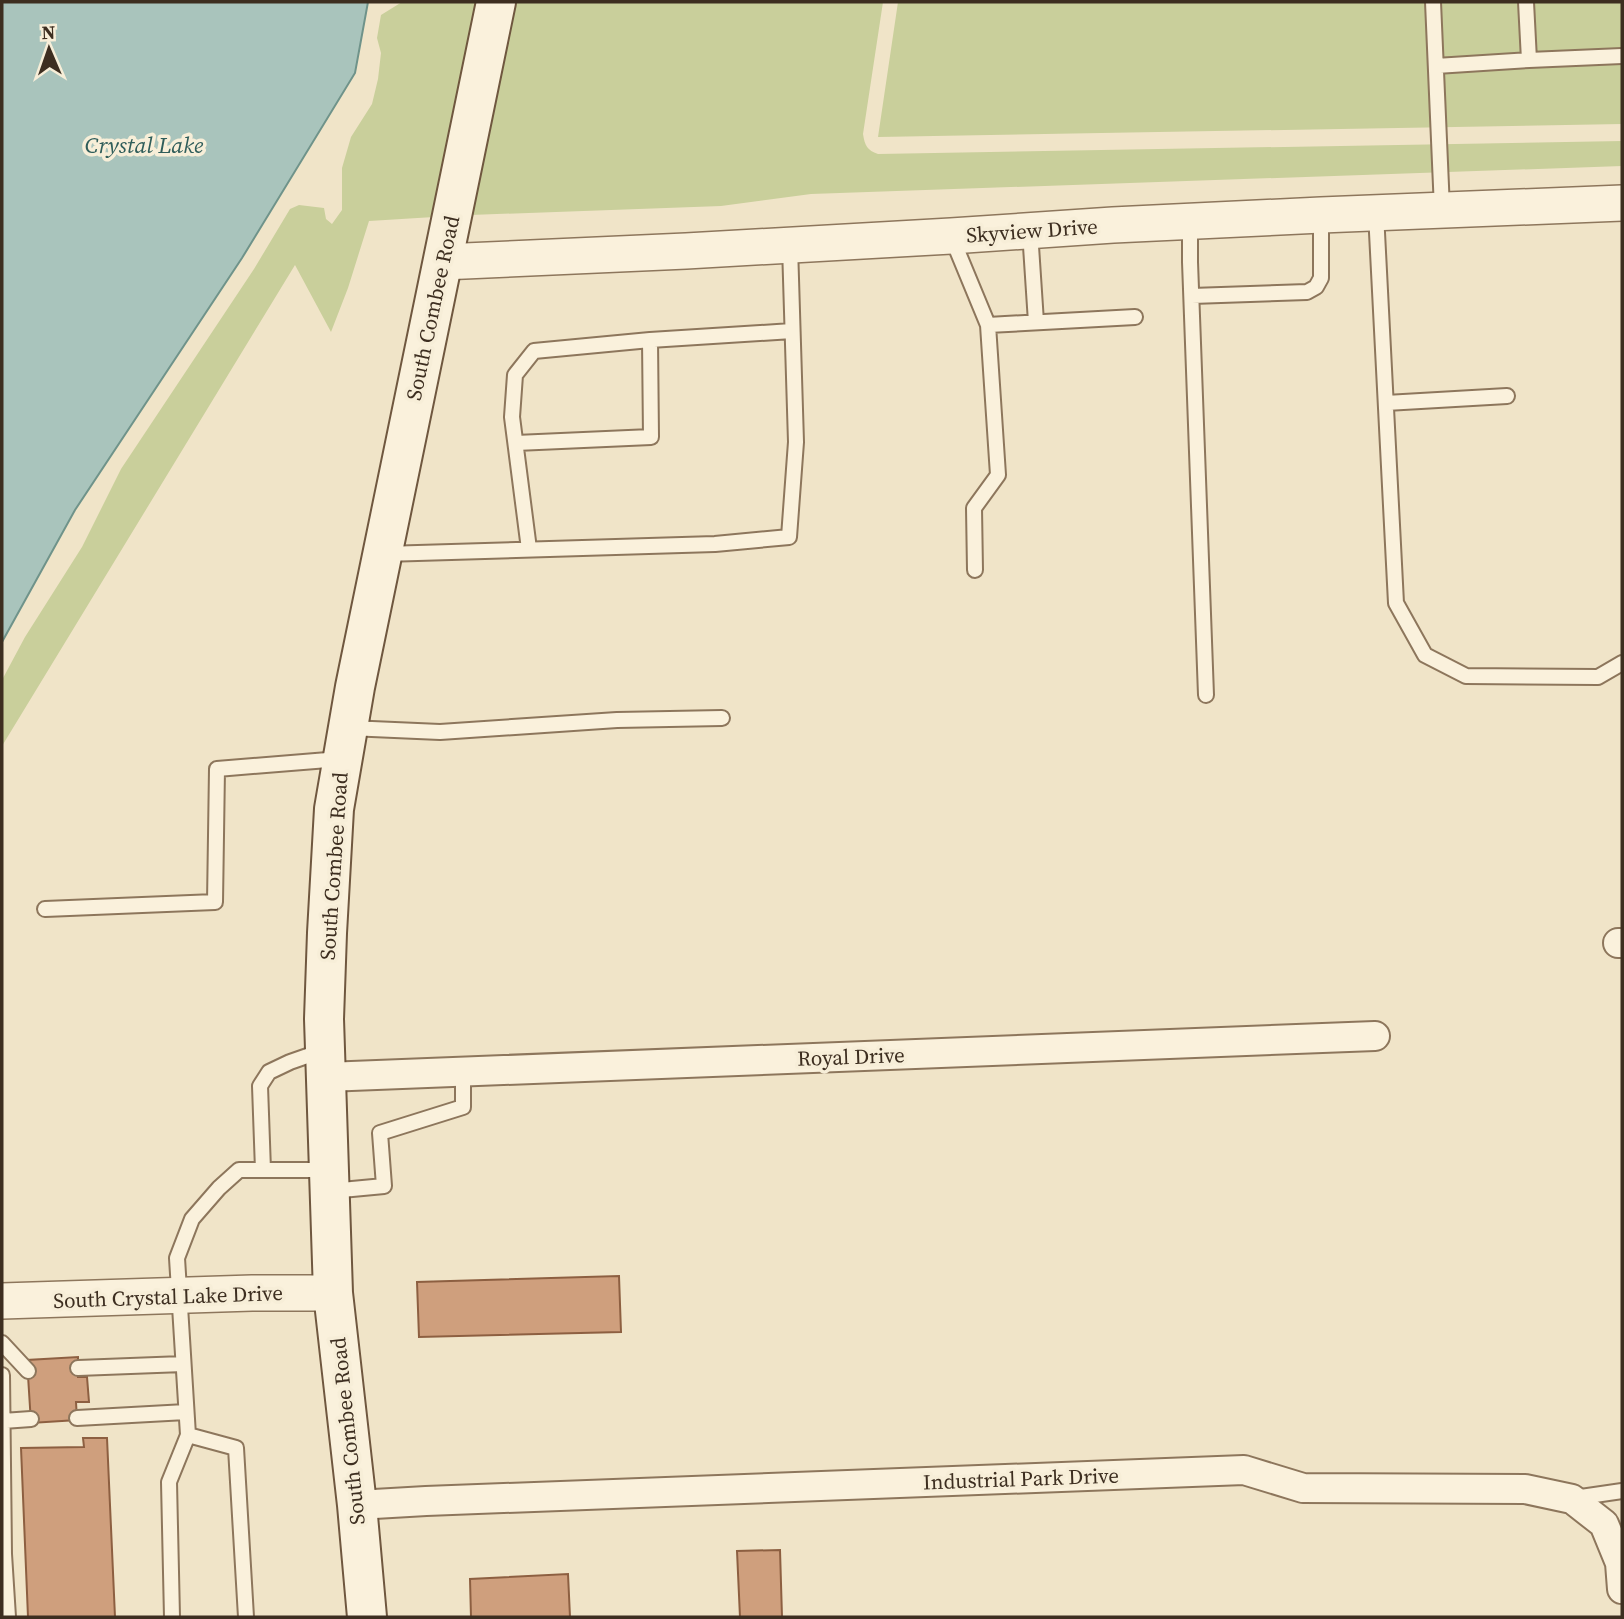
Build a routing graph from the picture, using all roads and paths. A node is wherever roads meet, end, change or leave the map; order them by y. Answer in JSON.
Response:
{"nodes":[{"id":1,"x":496,"y":2,"type":"edge"},
{"id":2,"x":1433,"y":2,"type":"edge"},
{"id":3,"x":1526,"y":2,"type":"edge"},
{"id":4,"x":1622,"y":56,"type":"edge"},
{"id":5,"x":1529,"y":60,"type":"junction"},
{"id":6,"x":1436,"y":66,"type":"junction"},
{"id":7,"x":1622,"y":204,"type":"edge"},
{"id":8,"x":1442,"y":210,"type":"junction"},
{"id":9,"x":1376,"y":213,"type":"junction"},
{"id":10,"x":1321,"y":215,"type":"junction"},
{"id":11,"x":1190,"y":221,"type":"junction"},
{"id":12,"x":1030,"y":231,"type":"junction"},
{"id":13,"x":951,"y":236,"type":"junction"},
{"id":14,"x":790,"y":245,"type":"junction"},
{"id":15,"x":442,"y":262,"type":"junction"},
{"id":16,"x":1192,"y":296,"type":"junction"},
{"id":17,"x":1135,"y":317,"type":"dead end"},
{"id":18,"x":1037,"y":322,"type":"junction"},
{"id":19,"x":988,"y":325,"type":"junction"},
{"id":20,"x":792,"y":331,"type":"junction"},
{"id":21,"x":650,"y":340,"type":"junction"},
{"id":22,"x":1507,"y":396,"type":"dead end"},
{"id":23,"x":1386,"y":403,"type":"junction"},
{"id":24,"x":516,"y":443,"type":"junction"},
{"id":25,"x":529,"y":549,"type":"junction"},
{"id":26,"x":383,"y":554,"type":"junction"},
{"id":27,"x":975,"y":570,"type":"dead end"},
{"id":28,"x":1622,"y":663,"type":"edge"},
{"id":29,"x":1206,"y":695,"type":"dead end"},
{"id":30,"x":722,"y":718,"type":"dead end"},
{"id":31,"x":345,"y":743,"type":"junction"},
{"id":32,"x":45,"y":909,"type":"dead end"},
{"id":33,"x":1375,"y":1036,"type":"dead end"},
{"id":34,"x":326,"y":1065,"type":"junction"},
{"id":35,"x":463,"y":1072,"type":"junction"},
{"id":36,"x":263,"y":1170,"type":"junction"},
{"id":37,"x":330,"y":1180,"type":"junction"},
{"id":38,"x":334,"y":1293,"type":"junction"},
{"id":39,"x":179,"y":1296,"type":"junction"},
{"id":40,"x":2,"y":1301,"type":"edge"},
{"id":41,"x":2,"y":1343,"type":"edge"},
{"id":42,"x":183,"y":1364,"type":"junction"},
{"id":43,"x":78,"y":1368,"type":"dead end"},
{"id":44,"x":28,"y":1371,"type":"dead end"},
{"id":45,"x":2,"y":1375,"type":"edge"},
{"id":46,"x":186,"y":1412,"type":"junction"},
{"id":47,"x":77,"y":1418,"type":"dead end"},
{"id":48,"x":31,"y":1419,"type":"dead end"},
{"id":49,"x":3,"y":1421,"type":"edge"},
{"id":50,"x":188,"y":1435,"type":"junction"},
{"id":51,"x":1622,"y":1491,"type":"edge"},
{"id":52,"x":1572,"y":1499,"type":"junction"},
{"id":53,"x":357,"y":1505,"type":"junction"},
{"id":54,"x":1622,"y":1589,"type":"edge"},
{"id":55,"x":8,"y":1617,"type":"edge"},
{"id":56,"x":172,"y":1617,"type":"edge"},
{"id":57,"x":246,"y":1617,"type":"edge"},
{"id":58,"x":367,"y":1617,"type":"edge"}],
"edges":[{"from":1,"to":15,"type":"main road","name":"South Combee Road"},
{"from":2,"to":6,"type":"lane"},
{"from":3,"to":5,"type":"lane"},
{"from":4,"to":5,"type":"lane"},
{"from":5,"to":6,"type":"lane"},
{"from":6,"to":8,"type":"lane"},
{"from":7,"to":8,"type":"street","name":"Skyview Drive"},
{"from":8,"to":9,"type":"street","name":"Skyview Drive"},
{"from":9,"to":10,"type":"street","name":"Skyview Drive"},
{"from":9,"to":23,"type":"lane"},
{"from":10,"to":11,"type":"street","name":"Skyview Drive"},
{"from":10,"to":16,"type":"lane"},
{"from":11,"to":12,"type":"street","name":"Skyview Drive"},
{"from":11,"to":16,"type":"lane"},
{"from":12,"to":13,"type":"street","name":"Skyview Drive"},
{"from":12,"to":18,"type":"lane"},
{"from":13,"to":14,"type":"street","name":"Skyview Drive"},
{"from":13,"to":19,"type":"lane"},
{"from":14,"to":15,"type":"street","name":"Skyview Drive"},
{"from":14,"to":20,"type":"lane"},
{"from":15,"to":26,"type":"main road","name":"South Combee Road"},
{"from":16,"to":29,"type":"lane"},
{"from":17,"to":18,"type":"lane"},
{"from":18,"to":19,"type":"lane"},
{"from":19,"to":27,"type":"lane"},
{"from":20,"to":21,"type":"lane"},
{"from":20,"to":25,"type":"lane"},
{"from":21,"to":24,"type":"lane"},
{"from":21,"to":24,"type":"lane"},
{"from":22,"to":23,"type":"lane"},
{"from":23,"to":28,"type":"lane"},
{"from":24,"to":25,"type":"lane"},
{"from":25,"to":26,"type":"lane"},
{"from":26,"to":31,"type":"main road","name":"South Combee Road"},
{"from":30,"to":31,"type":"lane"},
{"from":31,"to":32,"type":"lane"},
{"from":31,"to":34,"type":"main road","name":"South Combee Road"},
{"from":33,"to":35,"type":"street","name":"Royal Drive"},
{"from":34,"to":35,"type":"street","name":"Royal Drive"},
{"from":34,"to":36,"type":"lane"},
{"from":34,"to":37,"type":"main road","name":"South Combee Road"},
{"from":35,"to":37,"type":"lane"},
{"from":36,"to":37,"type":"lane"},
{"from":36,"to":39,"type":"lane"},
{"from":37,"to":38,"type":"main road","name":"South Combee Road"},
{"from":38,"to":39,"type":"street","name":"South Crystal Lake Drive"},
{"from":38,"to":53,"type":"main road","name":"South Combee Road"},
{"from":39,"to":40,"type":"street","name":"South Crystal Lake Drive"},
{"from":39,"to":42,"type":"lane"},
{"from":41,"to":44,"type":"lane"},
{"from":42,"to":43,"type":"lane"},
{"from":42,"to":46,"type":"lane"},
{"from":45,"to":49,"type":"lane"},
{"from":46,"to":47,"type":"lane"},
{"from":46,"to":50,"type":"lane"},
{"from":48,"to":49,"type":"lane"},
{"from":49,"to":55,"type":"lane"},
{"from":50,"to":56,"type":"lane"},
{"from":50,"to":57,"type":"lane"},
{"from":51,"to":52,"type":"lane"},
{"from":52,"to":53,"type":"street","name":"Industrial Park Drive"},
{"from":52,"to":54,"type":"street","name":"Industrial Park Drive"},
{"from":53,"to":58,"type":"main road","name":"South Combee Road"}]}
